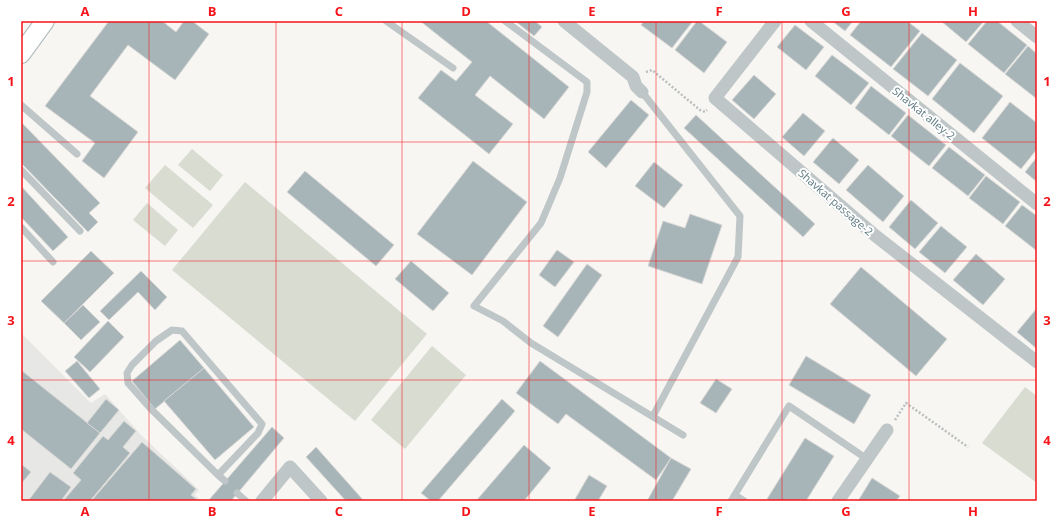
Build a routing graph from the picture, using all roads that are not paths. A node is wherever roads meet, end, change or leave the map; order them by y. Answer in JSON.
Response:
{"nodes":[{"id":1,"x":386,"y":21,"type":"edge"},
{"id":2,"x":506,"y":21,"type":"edge"},
{"id":3,"x":564,"y":21,"type":"edge"},
{"id":4,"x":775,"y":21,"type":"edge"},
{"id":5,"x":811,"y":21,"type":"edge"},
{"id":6,"x":1017,"y":21,"type":"edge"},
{"id":7,"x":41,"y":22,"type":"edge"},
{"id":8,"x":1037,"y":37,"type":"edge"},
{"id":9,"x":21,"y":54,"type":"edge"},
{"id":10,"x":453,"y":68,"type":"dead end"},
{"id":11,"x":642,"y":92,"type":"joint"},
{"id":12,"x":21,"y":105,"type":"edge"},
{"id":13,"x":77,"y":154,"type":"dead end"},
{"id":14,"x":21,"y":170,"type":"edge"},
{"id":15,"x":1037,"y":204,"type":"edge"},
{"id":16,"x":21,"y":227,"type":"edge"},
{"id":17,"x":80,"y":231,"type":"dead end"},
{"id":18,"x":52,"y":262,"type":"dead end"},
{"id":19,"x":1037,"y":362,"type":"edge"},
{"id":20,"x":652,"y":416,"type":"junction"},
{"id":21,"x":887,"y":430,"type":"road end"},
{"id":22,"x":683,"y":434,"type":"dead end"},
{"id":23,"x":867,"y":460,"type":"junction"},
{"id":24,"x":218,"y":475,"type":"junction"},
{"id":25,"x":225,"y":481,"type":"dead end"},
{"id":26,"x":237,"y":493,"type":"dead end"},
{"id":27,"x":733,"y":498,"type":"edge"},
{"id":28,"x":246,"y":501,"type":"edge"},
{"id":29,"x":262,"y":501,"type":"edge"},
{"id":30,"x":321,"y":501,"type":"edge"},
{"id":31,"x":744,"y":501,"type":"edge"},
{"id":32,"x":838,"y":501,"type":"edge"}],
"edges":[{"from":1,"to":10,"type":"lane"},
{"from":2,"to":20,"type":"lane"},
{"from":3,"to":11,"type":"street"},
{"from":4,"to":19,"type":"street","name":"Shavkat passage-2"},
{"from":5,"to":15,"type":"street","name":"Shavkat alley-2"},
{"from":6,"to":8,"type":"street"},
{"from":7,"to":9,"type":"main road"},
{"from":11,"to":20,"type":"lane"},
{"from":12,"to":13,"type":"lane"},
{"from":14,"to":17,"type":"lane"},
{"from":16,"to":18,"type":"lane"},
{"from":20,"to":22,"type":"lane"},
{"from":21,"to":23,"type":"street"},
{"from":23,"to":27,"type":"lane"},
{"from":23,"to":32,"type":"street"},
{"from":24,"to":24,"type":"lane"},
{"from":24,"to":25,"type":"lane"},
{"from":26,"to":28,"type":"lane"},
{"from":27,"to":31,"type":"lane"},
{"from":29,"to":30,"type":"street"}]}
